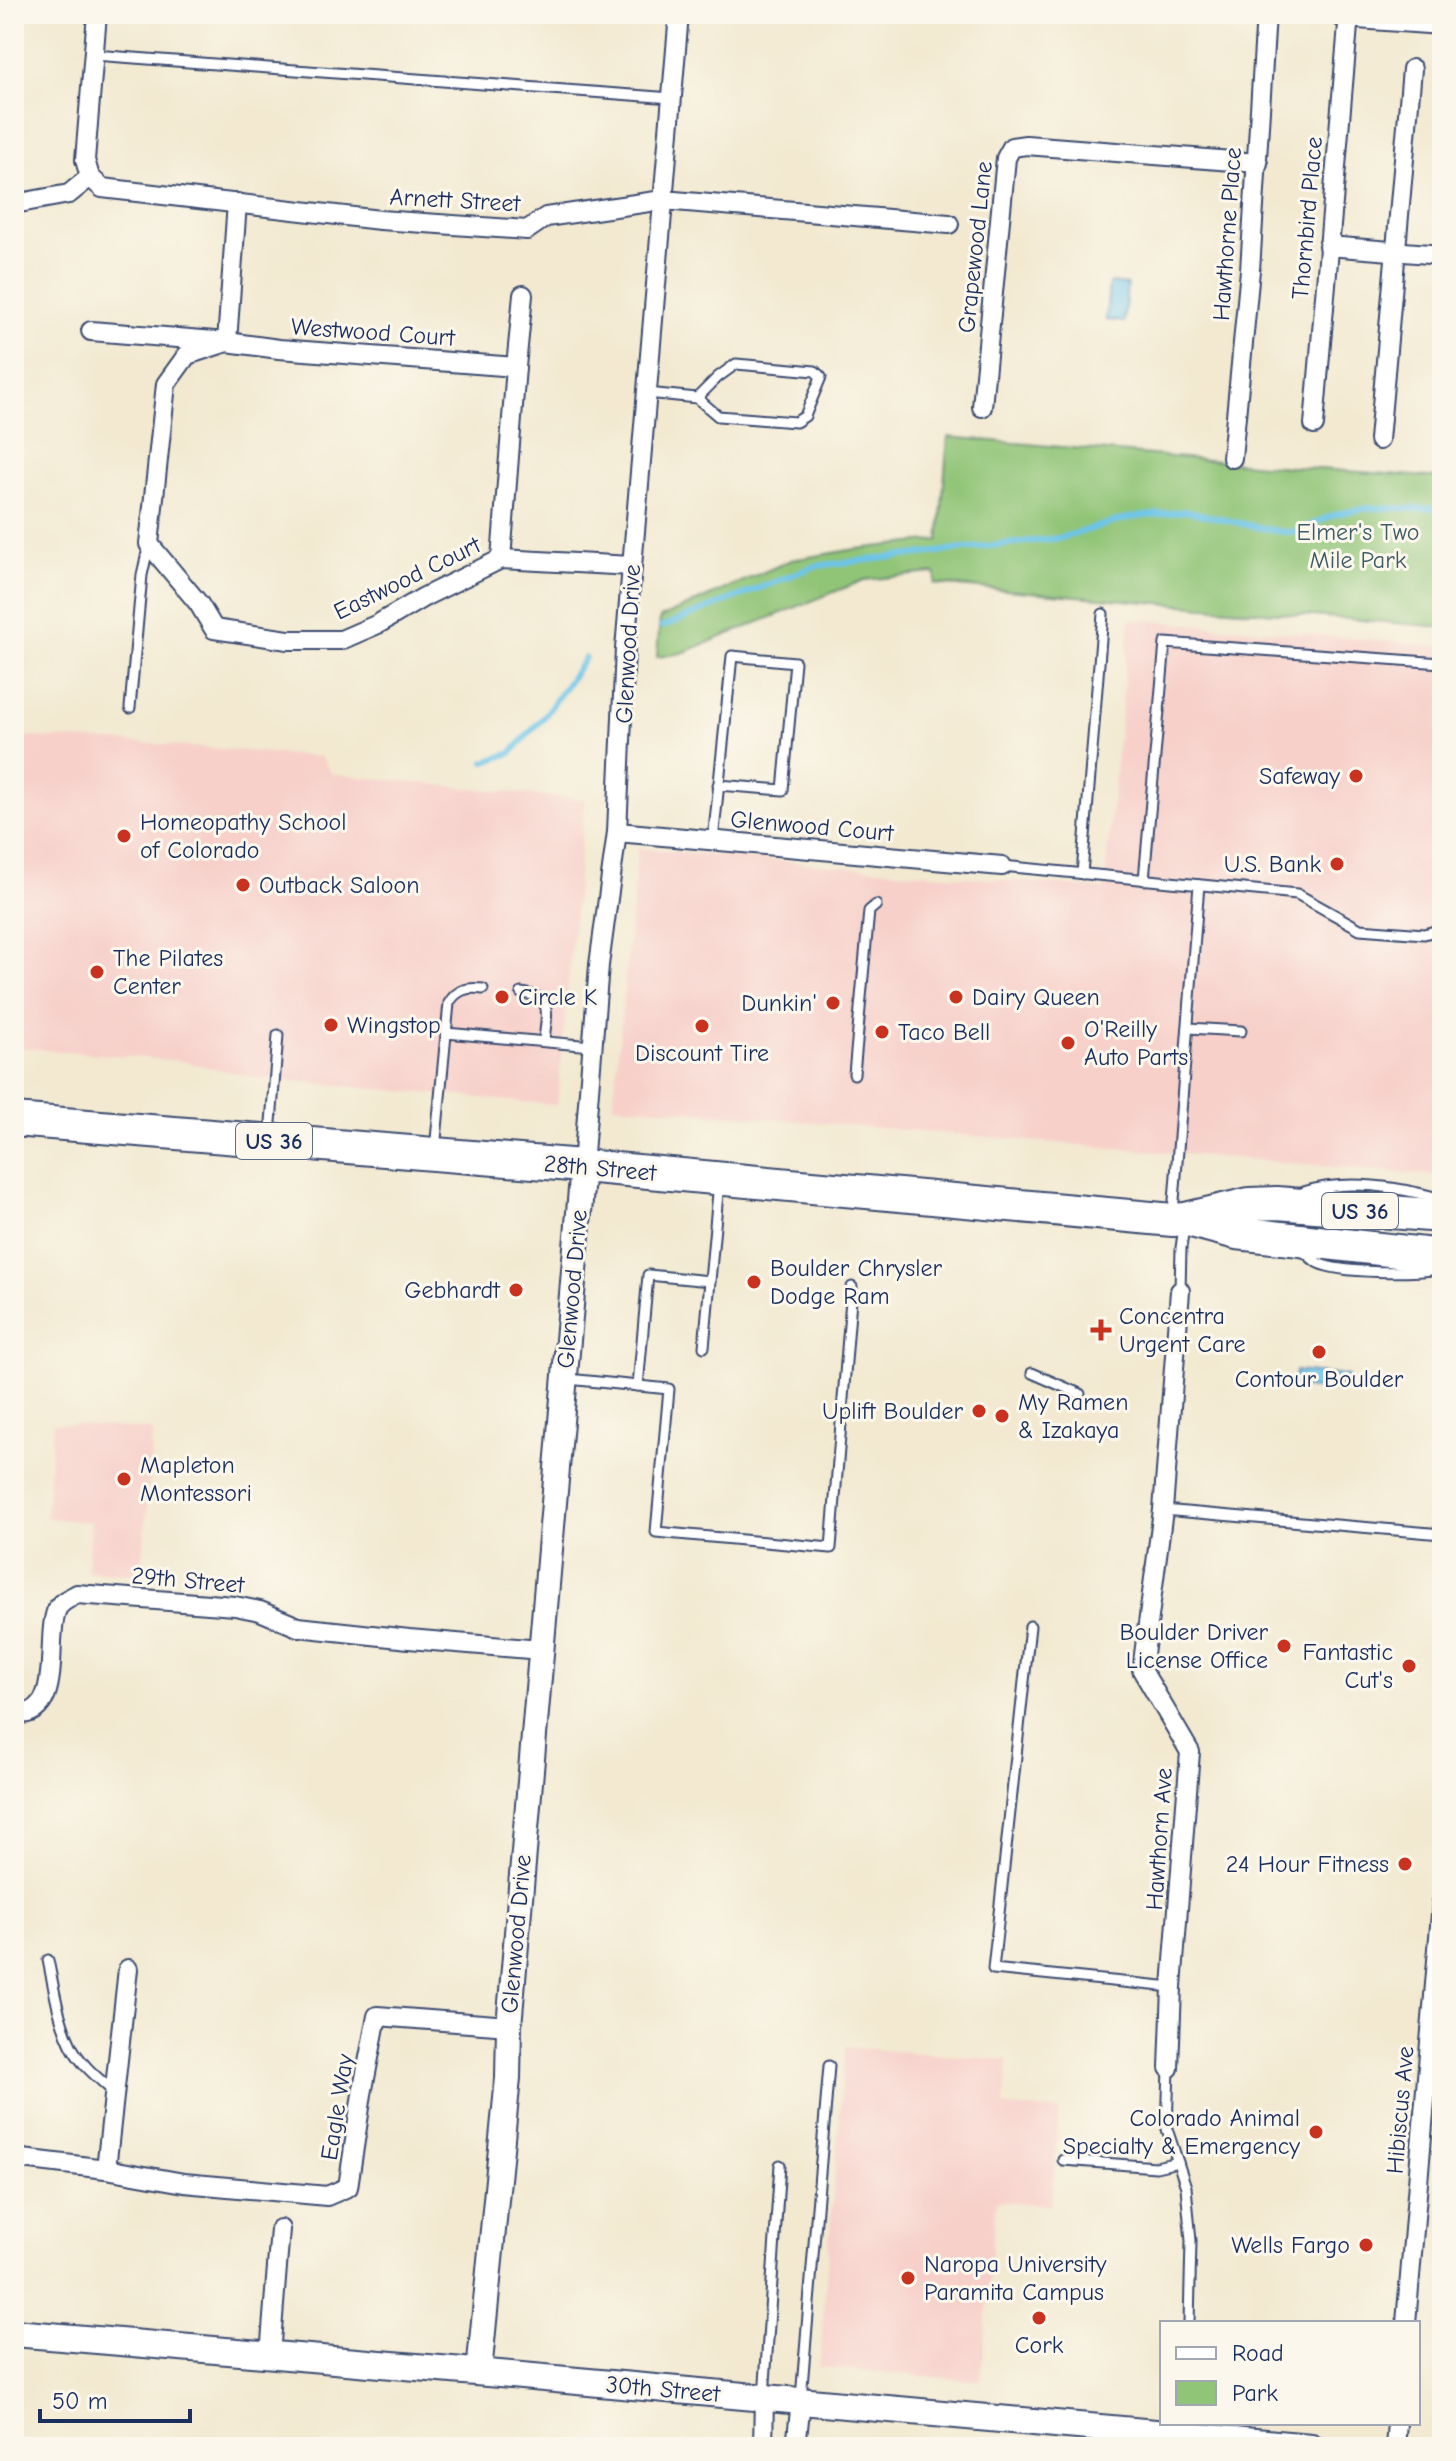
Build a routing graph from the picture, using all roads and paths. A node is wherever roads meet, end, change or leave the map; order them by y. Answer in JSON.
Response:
{"nodes":[{"id":1,"x":97,"y":14,"type":"edge"},
{"id":2,"x":679,"y":14,"type":"edge"},
{"id":3,"x":1266,"y":14,"type":"edge"},
{"id":4,"x":1346,"y":14,"type":"edge"},
{"id":5,"x":1442,"y":21,"type":"edge"},
{"id":6,"x":94,"y":55,"type":"junction"},
{"id":7,"x":1412,"y":69,"type":"dead end"},
{"id":8,"x":672,"y":98,"type":"junction"},
{"id":9,"x":1258,"y":163,"type":"junction"},
{"id":10,"x":90,"y":177,"type":"junction"},
{"id":11,"x":663,"y":200,"type":"junction"},
{"id":12,"x":237,"y":203,"type":"junction"},
{"id":13,"x":14,"y":204,"type":"edge"},
{"id":14,"x":949,"y":224,"type":"dead end"},
{"id":15,"x":1328,"y":246,"type":"junction"},
{"id":16,"x":1395,"y":251,"type":"junction"},
{"id":17,"x":1442,"y":255,"type":"edge"},
{"id":18,"x":523,"y":295,"type":"dead end"},
{"id":19,"x":91,"y":331,"type":"dead end"},
{"id":20,"x":227,"y":342,"type":"junction"},
{"id":21,"x":516,"y":367,"type":"junction"},
{"id":22,"x":647,"y":393,"type":"junction"},
{"id":23,"x":697,"y":398,"type":"junction"},
{"id":24,"x":982,"y":407,"type":"dead end"},
{"id":25,"x":1314,"y":425,"type":"dead end"},
{"id":26,"x":1379,"y":440,"type":"dead end"},
{"id":27,"x":1232,"y":458,"type":"dead end"},
{"id":28,"x":149,"y":544,"type":"junction"},
{"id":29,"x":501,"y":559,"type":"junction"},
{"id":30,"x":632,"y":566,"type":"junction"},
{"id":31,"x":1103,"y":614,"type":"dead end"},
{"id":32,"x":1442,"y":663,"type":"edge"},
{"id":33,"x":130,"y":708,"type":"dead end"},
{"id":34,"x":718,"y":785,"type":"junction"},
{"id":35,"x":617,"y":832,"type":"junction"},
{"id":36,"x":713,"y":841,"type":"junction"},
{"id":37,"x":1002,"y":866,"type":"joint"},
{"id":38,"x":1082,"y":874,"type":"junction"},
{"id":39,"x":1144,"y":880,"type":"junction"},
{"id":40,"x":1199,"y":885,"type":"junction"},
{"id":41,"x":876,"y":905,"type":"dead end"},
{"id":42,"x":1442,"y":929,"type":"edge"},
{"id":43,"x":483,"y":989,"type":"dead end"},
{"id":44,"x":521,"y":993,"type":"dead end"},
{"id":45,"x":1188,"y":1028,"type":"junction"},
{"id":46,"x":1241,"y":1031,"type":"dead end"},
{"id":47,"x":446,"y":1033,"type":"junction"},
{"id":48,"x":278,"y":1035,"type":"dead end"},
{"id":49,"x":544,"y":1041,"type":"junction"},
{"id":50,"x":592,"y":1046,"type":"junction"},
{"id":51,"x":854,"y":1074,"type":"dead end"},
{"id":52,"x":14,"y":1120,"type":"edge"},
{"id":53,"x":270,"y":1141,"type":"junction"},
{"id":54,"x":435,"y":1155,"type":"junction"},
{"id":55,"x":583,"y":1166,"type":"junction"},
{"id":56,"x":720,"y":1179,"type":"junction"},
{"id":57,"x":1442,"y":1199,"type":"edge"},
{"id":58,"x":1277,"y":1203,"type":"junction"},
{"id":59,"x":1442,"y":1216,"type":"edge"},
{"id":60,"x":1179,"y":1220,"type":"junction"},
{"id":61,"x":1287,"y":1240,"type":"junction"},
{"id":62,"x":1442,"y":1256,"type":"edge"},
{"id":63,"x":1442,"y":1269,"type":"edge"},
{"id":64,"x":710,"y":1281,"type":"junction"},
{"id":65,"x":852,"y":1287,"type":"dead end"},
{"id":66,"x":1180,"y":1291,"type":"joint"},
{"id":67,"x":704,"y":1347,"type":"dead end"},
{"id":68,"x":1032,"y":1373,"type":"dead end"},
{"id":69,"x":564,"y":1378,"type":"junction"},
{"id":70,"x":638,"y":1386,"type":"junction"},
{"id":71,"x":1080,"y":1394,"type":"dead end"},
{"id":72,"x":1163,"y":1510,"type":"junction"},
{"id":73,"x":1442,"y":1534,"type":"edge"},
{"id":74,"x":1030,"y":1626,"type":"dead end"},
{"id":75,"x":541,"y":1650,"type":"junction"},
{"id":76,"x":14,"y":1714,"type":"edge"},
{"id":77,"x":1442,"y":1902,"type":"edge"},
{"id":78,"x":48,"y":1960,"type":"dead end"},
{"id":79,"x":128,"y":1969,"type":"dead end"},
{"id":80,"x":1172,"y":1987,"type":"junction"},
{"id":81,"x":509,"y":2026,"type":"junction"},
{"id":82,"x":829,"y":2066,"type":"dead end"},
{"id":83,"x":1169,"y":2068,"type":"joint"},
{"id":84,"x":114,"y":2092,"type":"junction"},
{"id":85,"x":14,"y":2158,"type":"edge"},
{"id":86,"x":1063,"y":2160,"type":"dead end"},
{"id":87,"x":1178,"y":2162,"type":"junction"},
{"id":88,"x":780,"y":2165,"type":"dead end"},
{"id":89,"x":106,"y":2169,"type":"junction"},
{"id":90,"x":280,"y":2229,"type":"dead end"},
{"id":91,"x":1189,"y":2321,"type":"edge"},
{"id":92,"x":1406,"y":2321,"type":"edge"},
{"id":93,"x":14,"y":2333,"type":"edge"},
{"id":94,"x":270,"y":2355,"type":"junction"},
{"id":95,"x":479,"y":2372,"type":"junction"},
{"id":96,"x":764,"y":2398,"type":"junction"},
{"id":97,"x":801,"y":2401,"type":"junction"},
{"id":98,"x":1397,"y":2425,"type":"edge"},
{"id":99,"x":1188,"y":2435,"type":"edge"},
{"id":100,"x":763,"y":2447,"type":"edge"},
{"id":101,"x":796,"y":2447,"type":"edge"},
{"id":102,"x":1311,"y":2447,"type":"edge"},
{"id":103,"x":1395,"y":2447,"type":"edge"}],
"edges":[{"from":1,"to":6,"type":"street"},
{"from":2,"to":8,"type":"street","name":"Glenwood Drive"},
{"from":3,"to":9,"type":"street","name":"Hawthorne Place"},
{"from":4,"to":5,"type":"main road"},
{"from":4,"to":15,"type":"street","name":"Thornbird Place"},
{"from":6,"to":8,"type":"lane"},
{"from":6,"to":10,"type":"street"},
{"from":7,"to":16,"type":"street"},
{"from":8,"to":11,"type":"street","name":"Glenwood Drive"},
{"from":9,"to":24,"type":"street","name":"Grapewood Lane"},
{"from":9,"to":27,"type":"street","name":"Hawthorne Place"},
{"from":10,"to":12,"type":"street","name":"Arnett Street"},
{"from":10,"to":13,"type":"street"},
{"from":11,"to":12,"type":"street","name":"Arnett Street"},
{"from":11,"to":14,"type":"street","name":"Arnett Street"},
{"from":11,"to":22,"type":"street","name":"Glenwood Drive"},
{"from":12,"to":20,"type":"street"},
{"from":15,"to":16,"type":"street"},
{"from":15,"to":25,"type":"street","name":"Thornbird Place"},
{"from":16,"to":17,"type":"street"},
{"from":16,"to":26,"type":"street"},
{"from":18,"to":21,"type":"street"},
{"from":19,"to":20,"type":"street","name":"Westwood Court"},
{"from":20,"to":21,"type":"street","name":"Westwood Court"},
{"from":20,"to":28,"type":"street"},
{"from":21,"to":29,"type":"street"},
{"from":22,"to":23,"type":"lane"},
{"from":22,"to":30,"type":"street","name":"Glenwood Drive"},
{"from":23,"to":23,"type":"lane"},
{"from":28,"to":29,"type":"street","name":"Eastwood Court"},
{"from":28,"to":33,"type":"lane"},
{"from":29,"to":30,"type":"street","name":"Eastwood Court"},
{"from":30,"to":35,"type":"street","name":"Glenwood Drive"},
{"from":31,"to":38,"type":"lane"},
{"from":32,"to":39,"type":"lane"},
{"from":34,"to":34,"type":"lane"},
{"from":34,"to":36,"type":"lane"},
{"from":35,"to":36,"type":"street","name":"Glenwood Court"},
{"from":35,"to":50,"type":"street","name":"Glenwood Drive"},
{"from":36,"to":37,"type":"street","name":"Glenwood Court"},
{"from":37,"to":38,"type":"lane"},
{"from":38,"to":39,"type":"lane"},
{"from":39,"to":40,"type":"lane"},
{"from":40,"to":42,"type":"lane"},
{"from":40,"to":45,"type":"lane"},
{"from":41,"to":51,"type":"lane"},
{"from":43,"to":47,"type":"lane"},
{"from":44,"to":49,"type":"lane"},
{"from":45,"to":46,"type":"lane"},
{"from":45,"to":60,"type":"lane"},
{"from":47,"to":49,"type":"lane"},
{"from":47,"to":54,"type":"lane"},
{"from":48,"to":53,"type":"lane"},
{"from":49,"to":50,"type":"lane"},
{"from":50,"to":55,"type":"street","name":"Glenwood Drive"},
{"from":52,"to":53,"type":"highway","name":"28th Street","number":"US 36"},
{"from":53,"to":54,"type":"highway","name":"28th Street","number":"US 36"},
{"from":54,"to":55,"type":"highway","name":"28th Street","number":"US 36"},
{"from":55,"to":56,"type":"highway","name":"28th Street","number":"US 36"},
{"from":55,"to":69,"type":"street","name":"Glenwood Drive"},
{"from":56,"to":60,"type":"highway","name":"28th Street","number":"US 36"},
{"from":56,"to":64,"type":"lane"},
{"from":57,"to":58,"type":"lane"},
{"from":58,"to":59,"type":"highway","name":"28th Street","number":"US 36"},
{"from":58,"to":60,"type":"highway","name":"28th Street","number":"US 36"},
{"from":60,"to":61,"type":"highway","name":"28th Street","number":"US 36"},
{"from":60,"to":66,"type":"lane"},
{"from":61,"to":62,"type":"highway","name":"28th Street","number":"US 36"},
{"from":61,"to":63,"type":"lane"},
{"from":64,"to":67,"type":"lane"},
{"from":64,"to":70,"type":"lane"},
{"from":65,"to":70,"type":"lane"},
{"from":66,"to":72,"type":"street","name":"Hawthorn Ave"},
{"from":68,"to":71,"type":"lane"},
{"from":69,"to":70,"type":"lane"},
{"from":69,"to":75,"type":"street","name":"Glenwood Drive"},
{"from":72,"to":73,"type":"lane"},
{"from":72,"to":80,"type":"street","name":"Hawthorn Ave"},
{"from":74,"to":80,"type":"lane"},
{"from":75,"to":76,"type":"street","name":"29th Street"},
{"from":75,"to":81,"type":"street","name":"Glenwood Drive"},
{"from":77,"to":92,"type":"street","name":"Hibiscus Ave"},
{"from":78,"to":84,"type":"lane"},
{"from":79,"to":84,"type":"street"},
{"from":80,"to":83,"type":"street","name":"Hawthorn Ave"},
{"from":81,"to":89,"type":"street","name":"Eagle Way"},
{"from":81,"to":95,"type":"street","name":"Glenwood Drive"},
{"from":82,"to":97,"type":"lane"},
{"from":83,"to":87,"type":"lane"},
{"from":84,"to":89,"type":"street"},
{"from":85,"to":89,"type":"street","name":"Eagle Way"},
{"from":86,"to":87,"type":"lane"},
{"from":87,"to":91,"type":"lane"},
{"from":88,"to":96,"type":"lane"},
{"from":90,"to":94,"type":"street"},
{"from":93,"to":94,"type":"main road","name":"30th Street"},
{"from":94,"to":95,"type":"main road","name":"30th Street"},
{"from":95,"to":96,"type":"main road","name":"30th Street"},
{"from":96,"to":97,"type":"main road","name":"30th Street"},
{"from":96,"to":100,"type":"street"},
{"from":97,"to":99,"type":"main road","name":"30th Street"},
{"from":97,"to":101,"type":"street"},
{"from":98,"to":103,"type":"street"},
{"from":99,"to":102,"type":"main road","name":"30th Street"}]}
